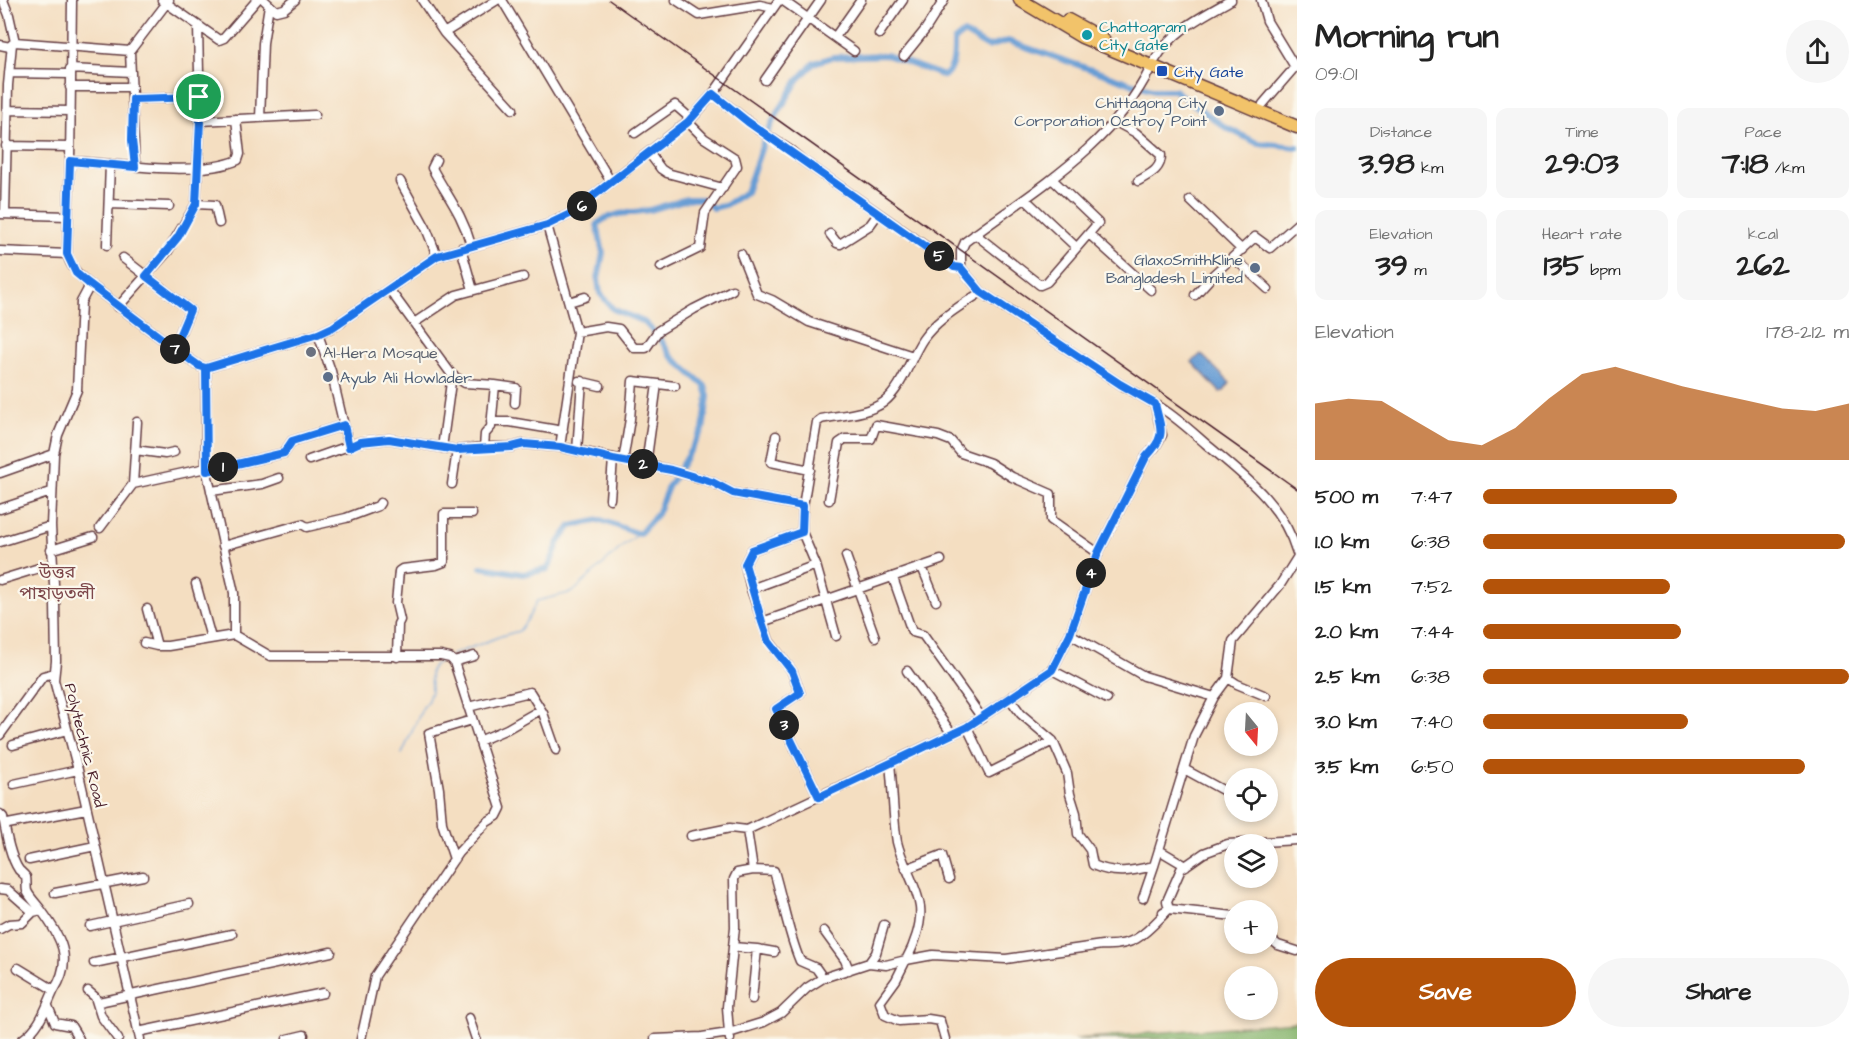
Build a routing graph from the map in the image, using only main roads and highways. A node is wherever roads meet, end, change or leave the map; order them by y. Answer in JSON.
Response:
{"nodes":[{"id":1,"x":1026,"y":1,"type":"edge"},
{"id":2,"x":1153,"y":64,"type":"junction"},
{"id":3,"x":1297,"y":118,"type":"edge"},
{"id":4,"x":1297,"y":127,"type":"edge"}],
"edges":[{"from":1,"to":2,"type":"highway"},
{"from":2,"to":3,"type":"highway"},
{"from":2,"to":4,"type":"highway"}]}
